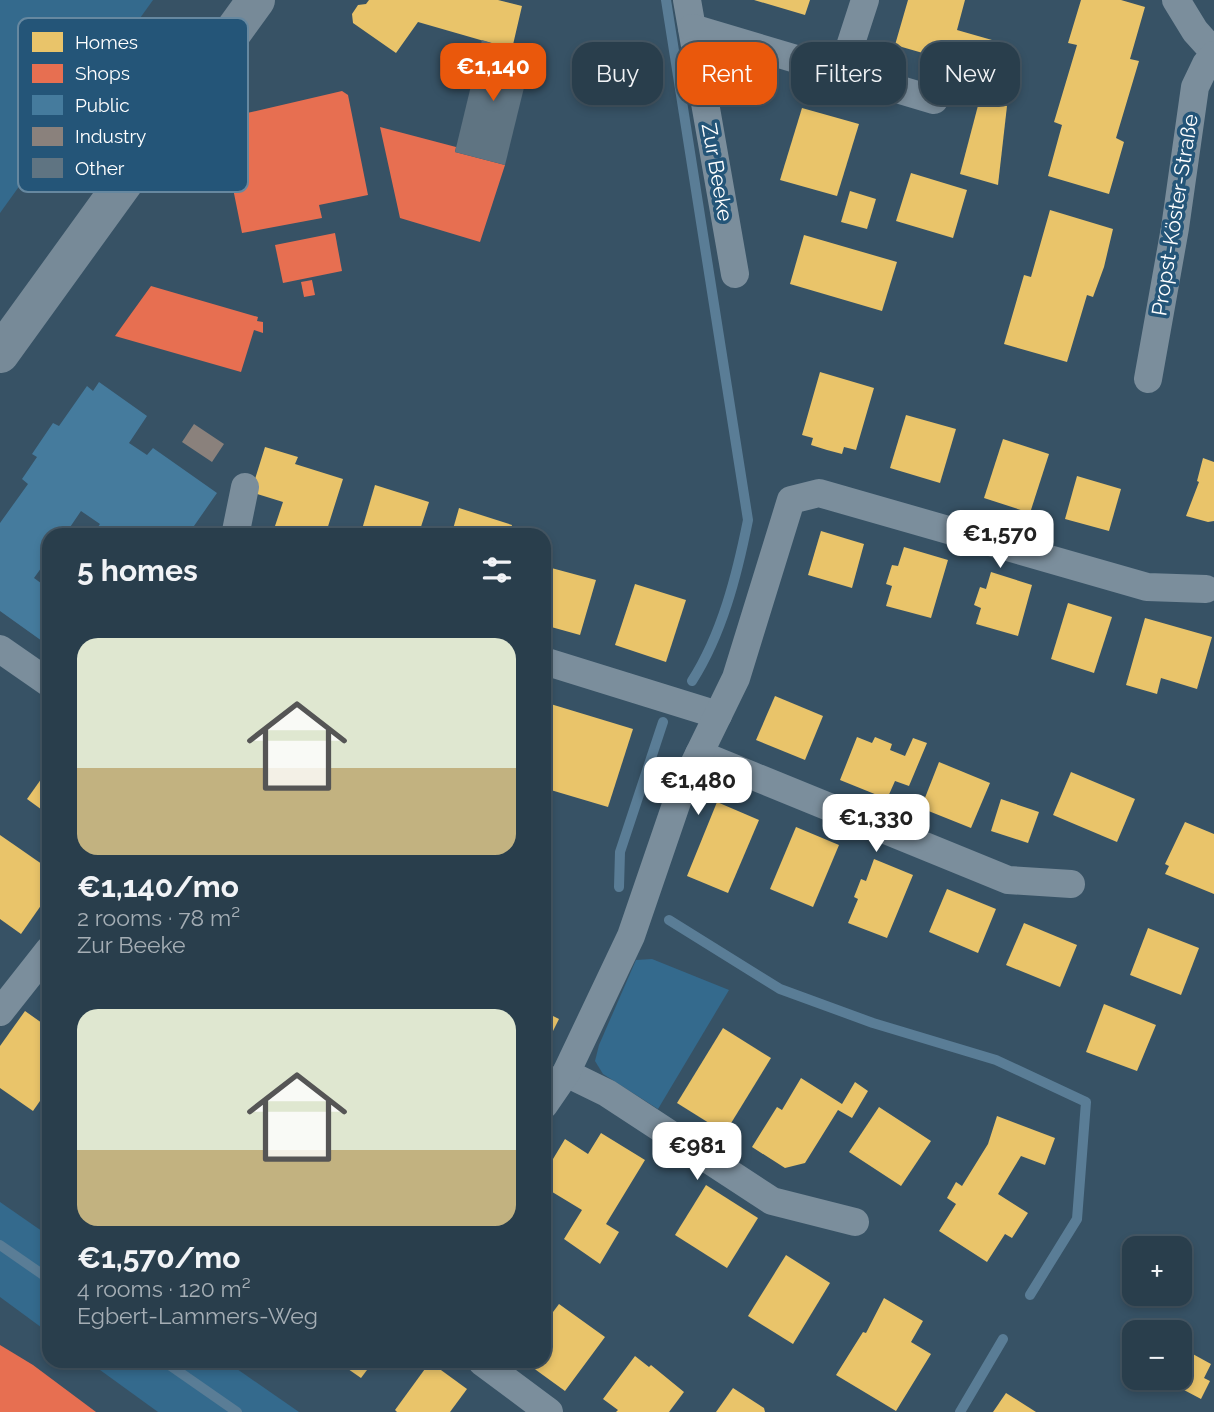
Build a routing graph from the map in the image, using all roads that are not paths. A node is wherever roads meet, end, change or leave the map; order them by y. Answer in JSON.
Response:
{"nodes":[{"id":1,"x":256,"y":0,"type":"edge"},
{"id":2,"x":687,"y":0,"type":"edge"},
{"id":3,"x":864,"y":0,"type":"edge"},
{"id":4,"x":1176,"y":0,"type":"edge"},
{"id":5,"x":243,"y":18,"type":"edge"},
{"id":6,"x":692,"y":28,"type":"junction"},
{"id":7,"x":851,"y":42,"type":"edge"},
{"id":8,"x":1214,"y":54,"type":"edge"},
{"id":9,"x":791,"y":56,"type":"edge"},
{"id":10,"x":117,"y":192,"type":"edge"},
{"id":11,"x":735,"y":274,"type":"dead end"},
{"id":12,"x":0,"y":354,"type":"edge"},
{"id":13,"x":1148,"y":379,"type":"dead end"},
{"id":14,"x":245,"y":487,"type":"dead end"},
{"id":15,"x":237,"y":528,"type":"edge"},
{"id":16,"x":1206,"y":589,"type":"dead end"},
{"id":17,"x":0,"y":649,"type":"edge"},
{"id":18,"x":551,"y":663,"type":"edge"},
{"id":19,"x":42,"y":678,"type":"edge"},
{"id":20,"x":718,"y":715,"type":"junction"},
{"id":21,"x":699,"y":754,"type":"junction"},
{"id":22,"x":1071,"y":884,"type":"dead end"},
{"id":23,"x":42,"y":966,"type":"edge"},
{"id":24,"x":0,"y":1012,"type":"edge"},
{"id":25,"x":566,"y":1073,"type":"junction"},
{"id":26,"x":551,"y":1095,"type":"edge"},
{"id":27,"x":855,"y":1222,"type":"dead end"},
{"id":28,"x":490,"y":1368,"type":"edge"},
{"id":29,"x":549,"y":1412,"type":"edge"}],
"edges":[{"from":1,"to":5,"type":"main road"},
{"from":2,"to":6,"type":"street","name":"Zur Beeke"},
{"from":3,"to":7,"type":"street"},
{"from":4,"to":8,"type":"street","name":"Propst-Köster-Straße"},
{"from":6,"to":9,"type":"street"},
{"from":6,"to":11,"type":"street","name":"Zur Beeke"},
{"from":8,"to":13,"type":"street","name":"Propst-Köster-Straße"},
{"from":10,"to":12,"type":"main road"},
{"from":14,"to":15,"type":"street"},
{"from":16,"to":20,"type":"street"},
{"from":17,"to":19,"type":"street"},
{"from":18,"to":20,"type":"street"},
{"from":20,"to":21,"type":"street"},
{"from":21,"to":22,"type":"street"},
{"from":21,"to":25,"type":"street"},
{"from":23,"to":24,"type":"street"},
{"from":25,"to":26,"type":"street"},
{"from":25,"to":27,"type":"street"},
{"from":28,"to":29,"type":"street"}]}
